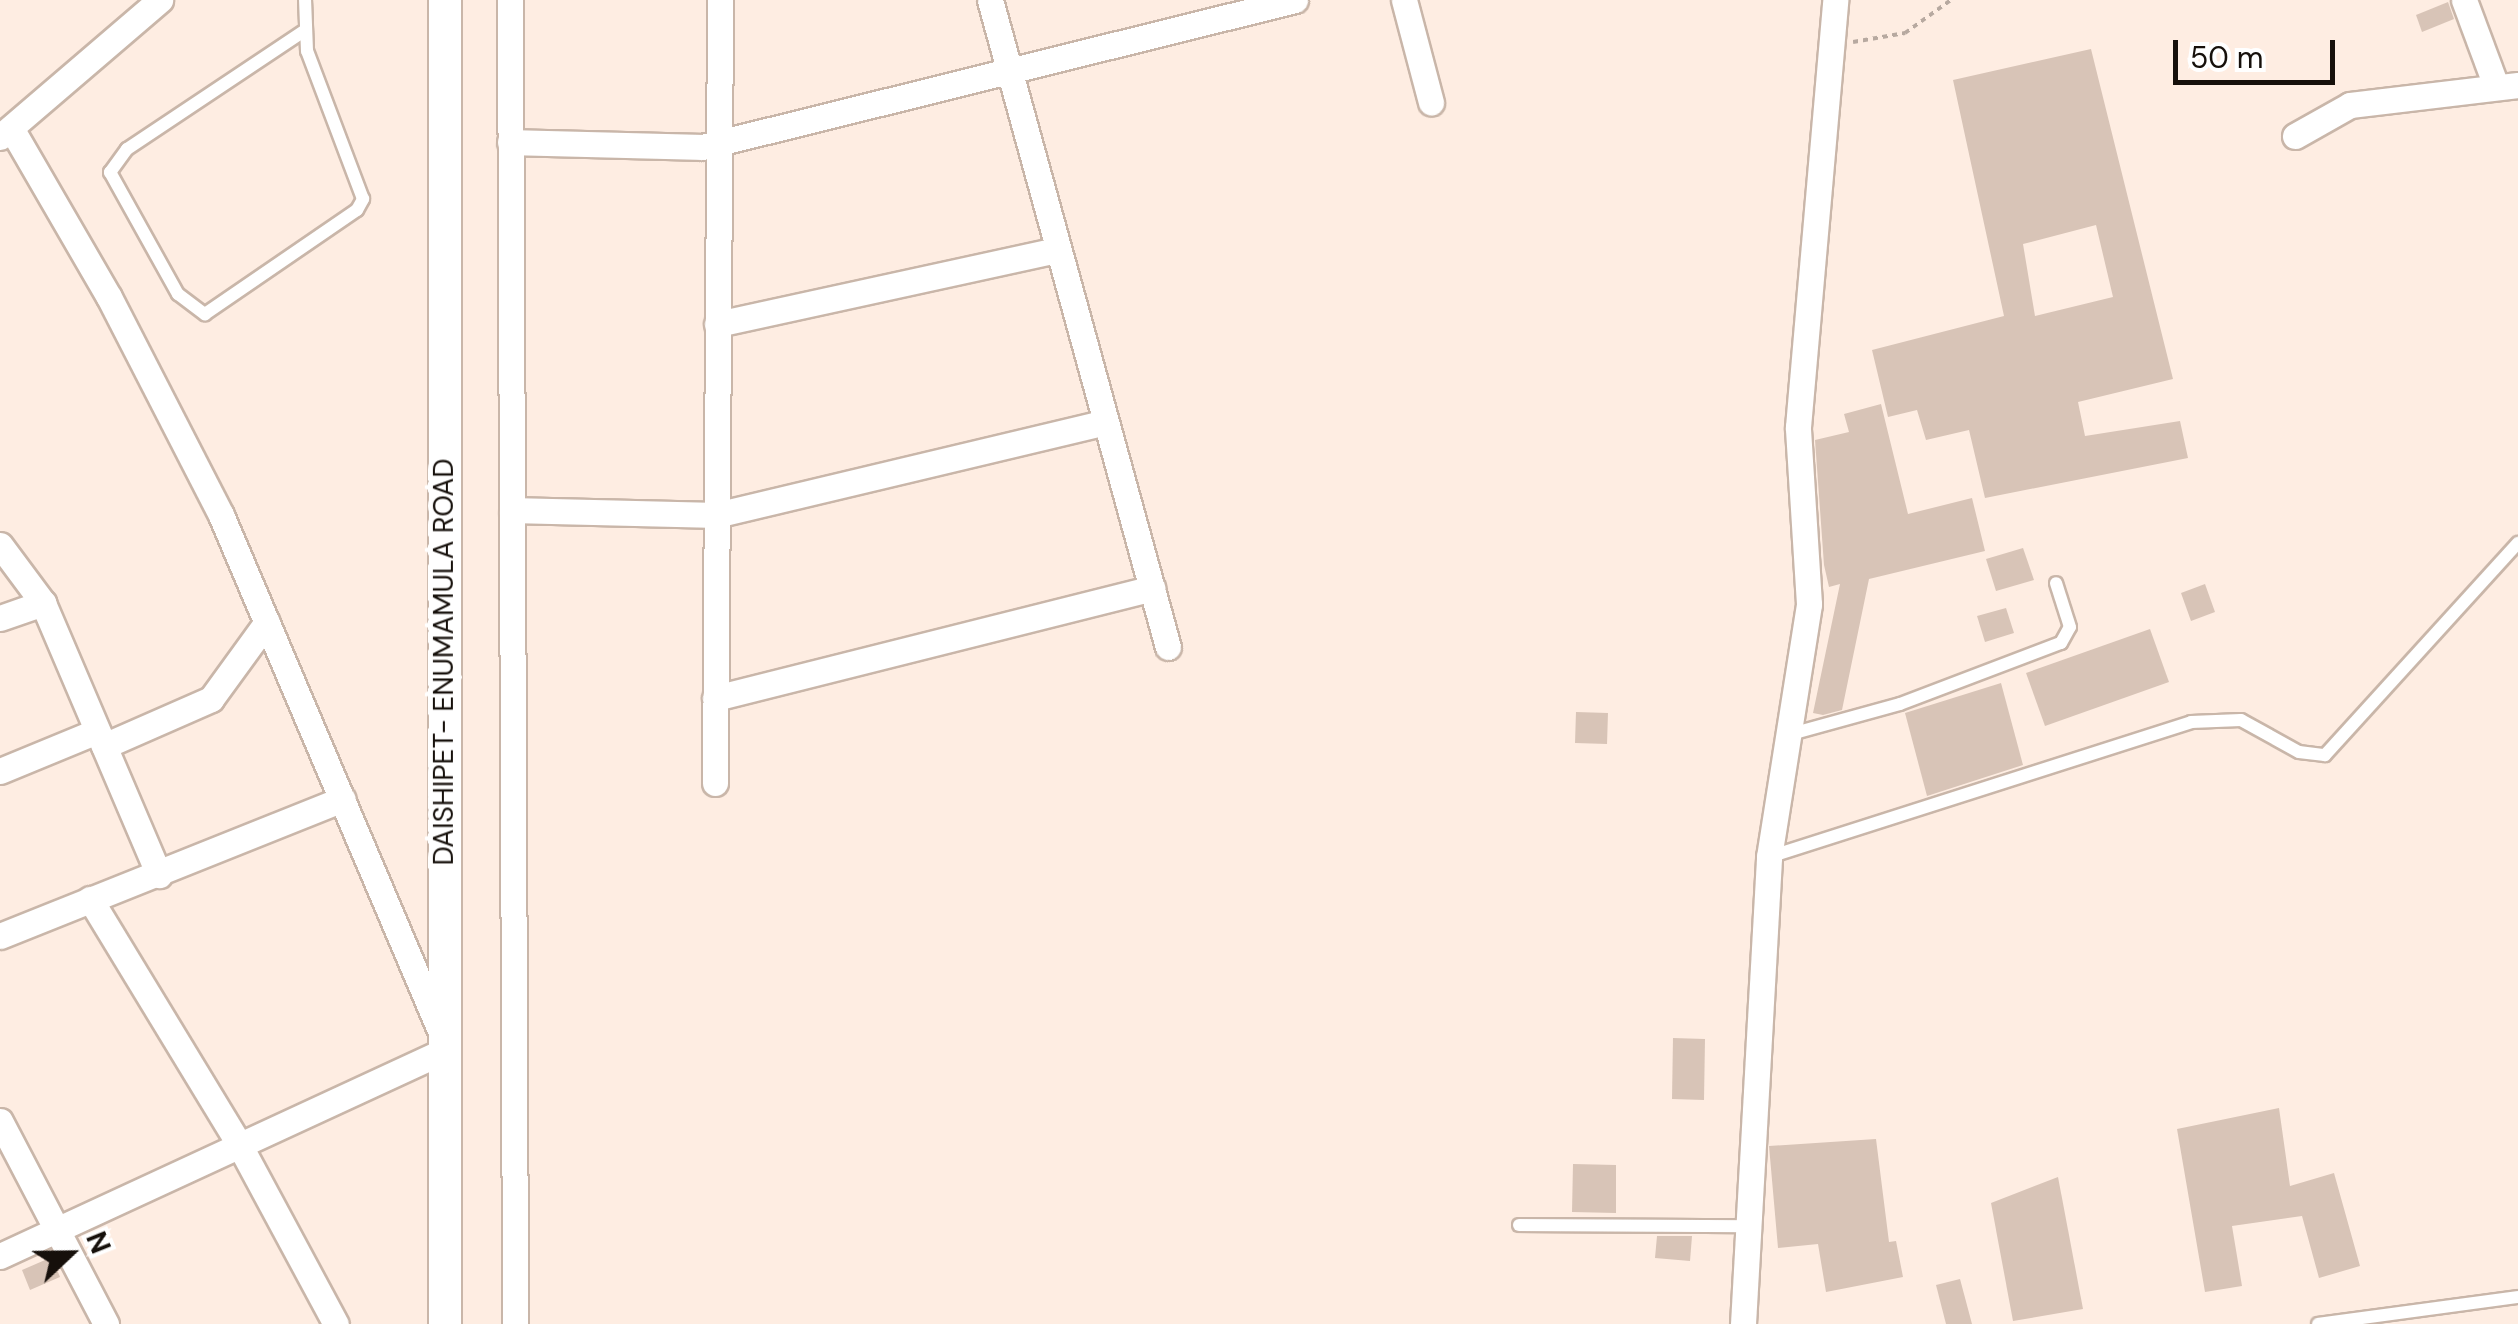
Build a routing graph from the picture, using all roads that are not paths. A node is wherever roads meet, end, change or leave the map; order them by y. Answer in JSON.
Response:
{"nodes":[{"id":1,"x":160,"y":0,"type":"edge"},
{"id":2,"x":305,"y":0,"type":"edge"},
{"id":3,"x":445,"y":0,"type":"edge"},
{"id":4,"x":510,"y":0,"type":"edge"},
{"id":5,"x":720,"y":0,"type":"edge"},
{"id":6,"x":990,"y":0,"type":"edge"},
{"id":7,"x":1295,"y":0,"type":"edge"},
{"id":8,"x":1404,"y":0,"type":"edge"},
{"id":9,"x":1835,"y":0,"type":"edge"},
{"id":10,"x":2464,"y":0,"type":"edge"},
{"id":11,"x":304,"y":31,"type":"junction"},
{"id":12,"x":1007,"y":72,"type":"junction"},
{"id":13,"x":2507,"y":85,"type":"edge"},
{"id":14,"x":1431,"y":102,"type":"dead end"},
{"id":15,"x":5,"y":133,"type":"edge"},
{"id":16,"x":2295,"y":136,"type":"dead end"},
{"id":17,"x":510,"y":142,"type":"junction"},
{"id":18,"x":719,"y":143,"type":"junction"},
{"id":19,"x":1057,"y":250,"type":"junction"},
{"id":20,"x":717,"y":324,"type":"junction"},
{"id":21,"x":1106,"y":422,"type":"junction"},
{"id":22,"x":512,"y":510,"type":"junction"},
{"id":23,"x":716,"y":515,"type":"junction"},
{"id":24,"x":2518,"y":543,"type":"edge"},
{"id":25,"x":0,"y":545,"type":"edge"},
{"id":26,"x":2056,"y":583,"type":"dead end"},
{"id":27,"x":1152,"y":588,"type":"junction"},
{"id":28,"x":43,"y":603,"type":"junction"},
{"id":29,"x":0,"y":618,"type":"edge"},
{"id":30,"x":267,"y":622,"type":"junction"},
{"id":31,"x":1168,"y":646,"type":"dead end"},
{"id":32,"x":715,"y":698,"type":"junction"},
{"id":33,"x":1791,"y":734,"type":"junction"},
{"id":34,"x":101,"y":739,"type":"junction"},
{"id":35,"x":0,"y":771,"type":"edge"},
{"id":36,"x":715,"y":783,"type":"dead end"},
{"id":37,"x":343,"y":799,"type":"junction"},
{"id":38,"x":1769,"y":857,"type":"junction"},
{"id":39,"x":159,"y":875,"type":"junction"},
{"id":40,"x":90,"y":899,"type":"junction"},
{"id":41,"x":0,"y":936,"type":"edge"},
{"id":42,"x":444,"y":1045,"type":"junction"},
{"id":43,"x":0,"y":1120,"type":"edge"},
{"id":44,"x":240,"y":1146,"type":"junction"},
{"id":45,"x":1520,"y":1225,"type":"dead end"},
{"id":46,"x":1746,"y":1226,"type":"junction"},
{"id":47,"x":59,"y":1230,"type":"junction"},
{"id":48,"x":0,"y":1256,"type":"edge"},
{"id":49,"x":2518,"y":1297,"type":"edge"},
{"id":50,"x":106,"y":1324,"type":"edge"},
{"id":51,"x":336,"y":1324,"type":"edge"},
{"id":52,"x":445,"y":1324,"type":"edge"},
{"id":53,"x":515,"y":1324,"type":"edge"},
{"id":54,"x":1742,"y":1324,"type":"edge"},
{"id":55,"x":2318,"y":1324,"type":"edge"}],
"edges":[{"from":1,"to":15,"type":"street"},
{"from":2,"to":11,"type":"lane"},
{"from":3,"to":42,"type":"street","name":"DAISHIPET- ENUMAMULA ROAD"},
{"from":4,"to":17,"type":"street"},
{"from":5,"to":18,"type":"street"},
{"from":6,"to":12,"type":"street"},
{"from":7,"to":12,"type":"street"},
{"from":8,"to":14,"type":"street"},
{"from":9,"to":33,"type":"street"},
{"from":10,"to":13,"type":"street"},
{"from":11,"to":11,"type":"lane"},
{"from":12,"to":18,"type":"street"},
{"from":12,"to":19,"type":"street"},
{"from":13,"to":16,"type":"street"},
{"from":15,"to":30,"type":"street"},
{"from":17,"to":18,"type":"street"},
{"from":17,"to":22,"type":"street"},
{"from":18,"to":20,"type":"street"},
{"from":19,"to":20,"type":"street"},
{"from":19,"to":21,"type":"street"},
{"from":20,"to":23,"type":"street"},
{"from":21,"to":23,"type":"street"},
{"from":21,"to":27,"type":"street"},
{"from":22,"to":23,"type":"street"},
{"from":22,"to":53,"type":"street"},
{"from":23,"to":32,"type":"street"},
{"from":24,"to":38,"type":"lane"},
{"from":25,"to":28,"type":"street"},
{"from":26,"to":33,"type":"lane"},
{"from":27,"to":31,"type":"street"},
{"from":27,"to":32,"type":"street"},
{"from":28,"to":29,"type":"street"},
{"from":28,"to":34,"type":"street"},
{"from":30,"to":34,"type":"street"},
{"from":30,"to":37,"type":"street"},
{"from":32,"to":36,"type":"street"},
{"from":33,"to":38,"type":"street"},
{"from":34,"to":35,"type":"street"},
{"from":34,"to":39,"type":"street"},
{"from":37,"to":39,"type":"street"},
{"from":37,"to":42,"type":"street"},
{"from":38,"to":46,"type":"street"},
{"from":39,"to":40,"type":"street"},
{"from":40,"to":41,"type":"street"},
{"from":40,"to":44,"type":"street"},
{"from":42,"to":44,"type":"street"},
{"from":42,"to":52,"type":"street","name":"DAISHIPET- ENUMAMULA ROAD"},
{"from":43,"to":47,"type":"street"},
{"from":44,"to":47,"type":"street"},
{"from":44,"to":51,"type":"street"},
{"from":45,"to":46,"type":"lane"},
{"from":46,"to":54,"type":"street"},
{"from":47,"to":48,"type":"street"},
{"from":47,"to":50,"type":"street"},
{"from":49,"to":55,"type":"lane"}]}
